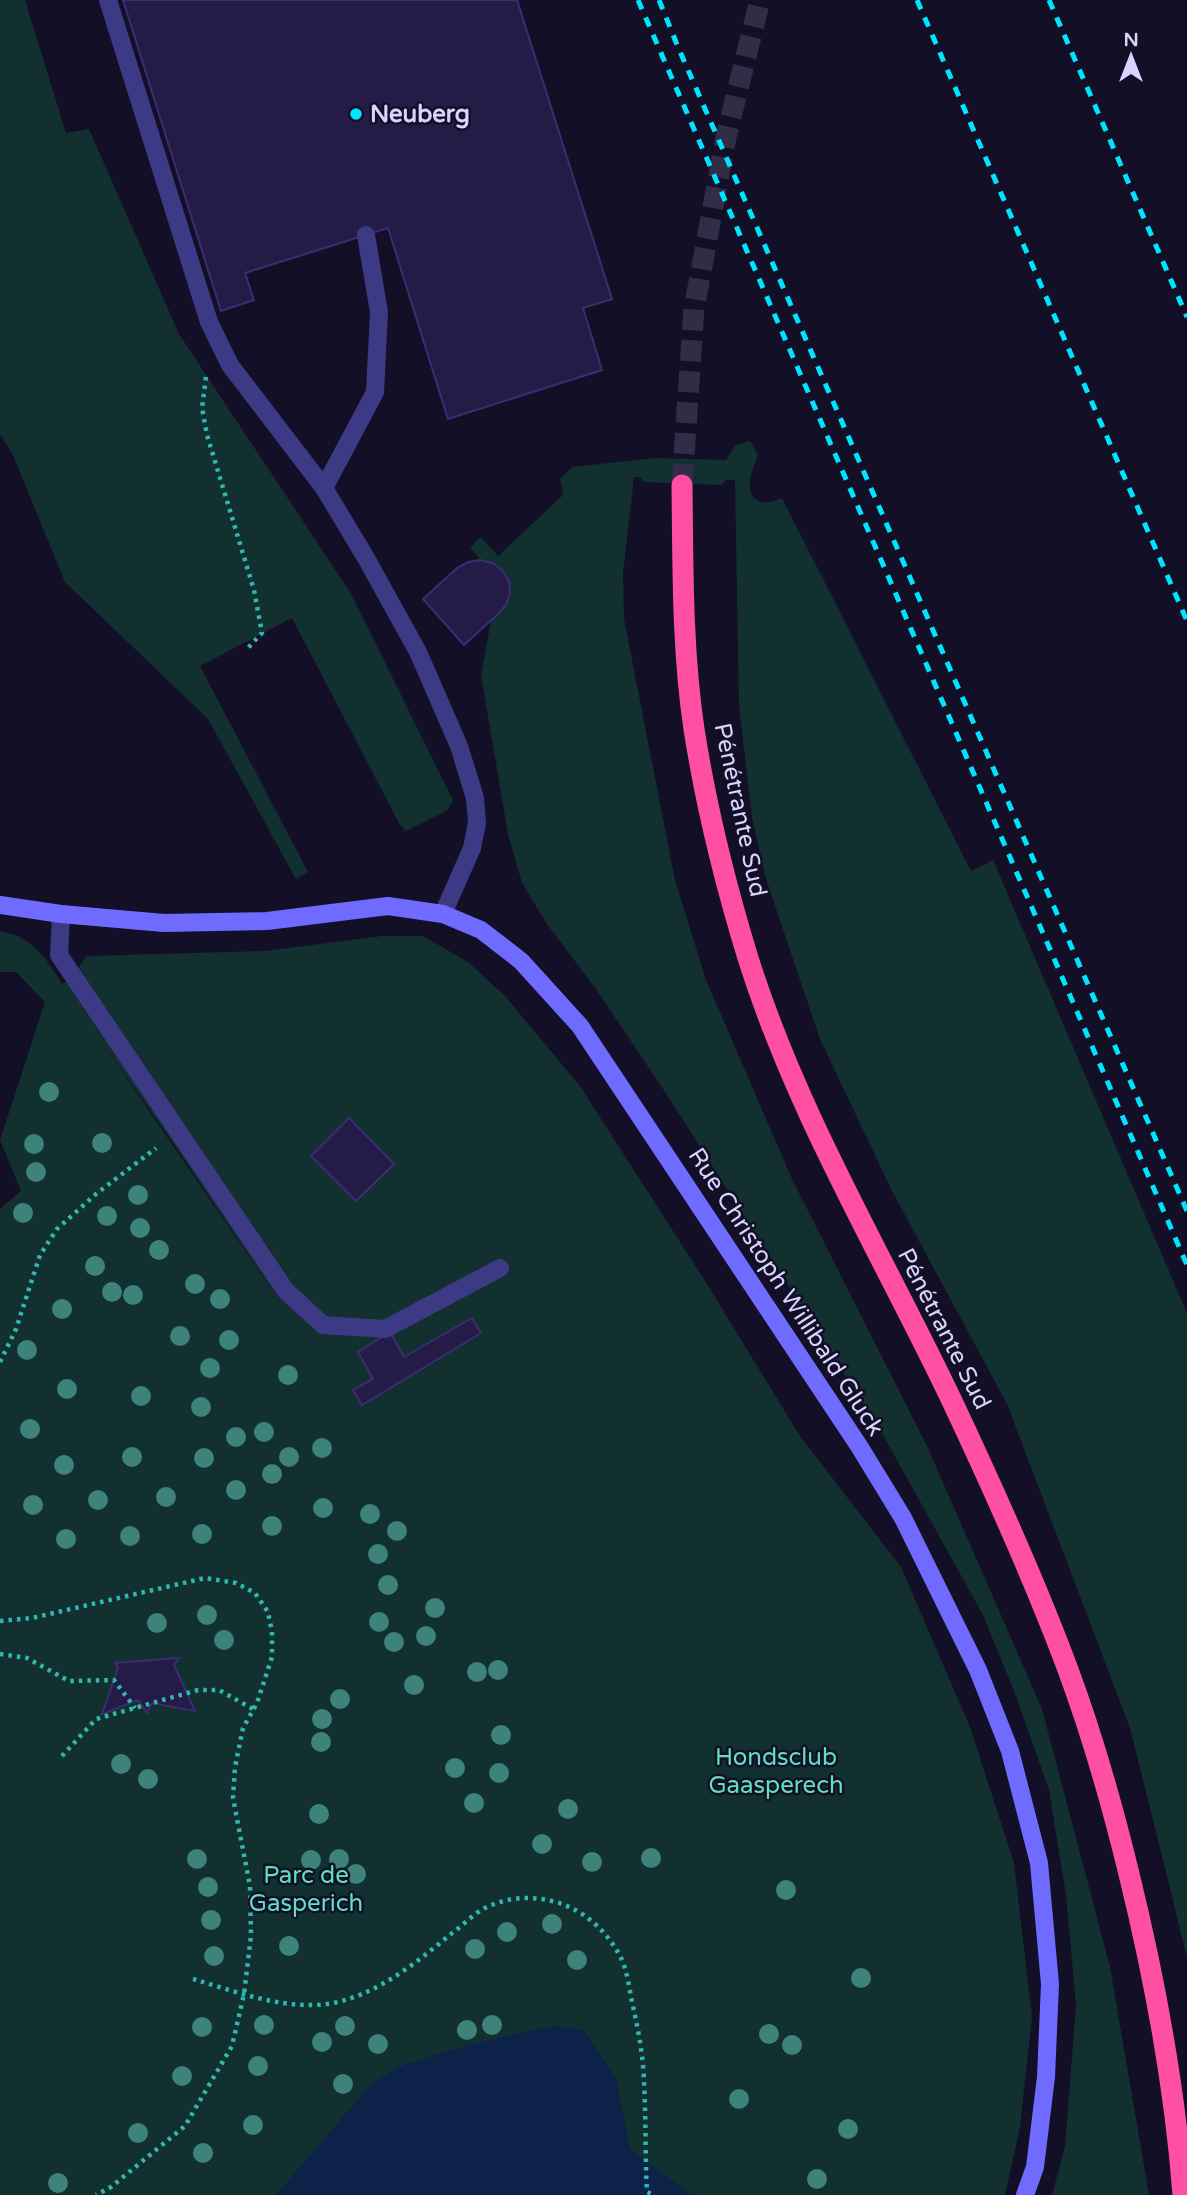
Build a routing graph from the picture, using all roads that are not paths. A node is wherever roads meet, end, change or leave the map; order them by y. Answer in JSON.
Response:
{"nodes":[{"id":1,"x":108,"y":0,"type":"edge"},
{"id":2,"x":366,"y":235,"type":"dead end"},
{"id":3,"x":682,"y":485,"type":"tunnel mouth"},
{"id":4,"x":324,"y":488,"type":"junction"},
{"id":5,"x":0,"y":905,"type":"edge"},
{"id":6,"x":61,"y":914,"type":"junction"},
{"id":7,"x":443,"y":914,"type":"junction"},
{"id":8,"x":500,"y":1268,"type":"dead end"},
{"id":9,"x":1025,"y":2195,"type":"edge"},
{"id":10,"x":1183,"y":2195,"type":"edge"}],
"edges":[{"from":1,"to":4,"type":"lane"},
{"from":2,"to":4,"type":"lane"},
{"from":3,"to":10,"type":"highway","name":"Pénétrante Sud"},
{"from":4,"to":7,"type":"lane"},
{"from":5,"to":6,"type":"street","name":"Rue Christoph Willibald Gluck"},
{"from":6,"to":7,"type":"street","name":"Rue Christoph Willibald Gluck"},
{"from":6,"to":8,"type":"lane"},
{"from":7,"to":9,"type":"street","name":"Rue Christoph Willibald Gluck"}]}
